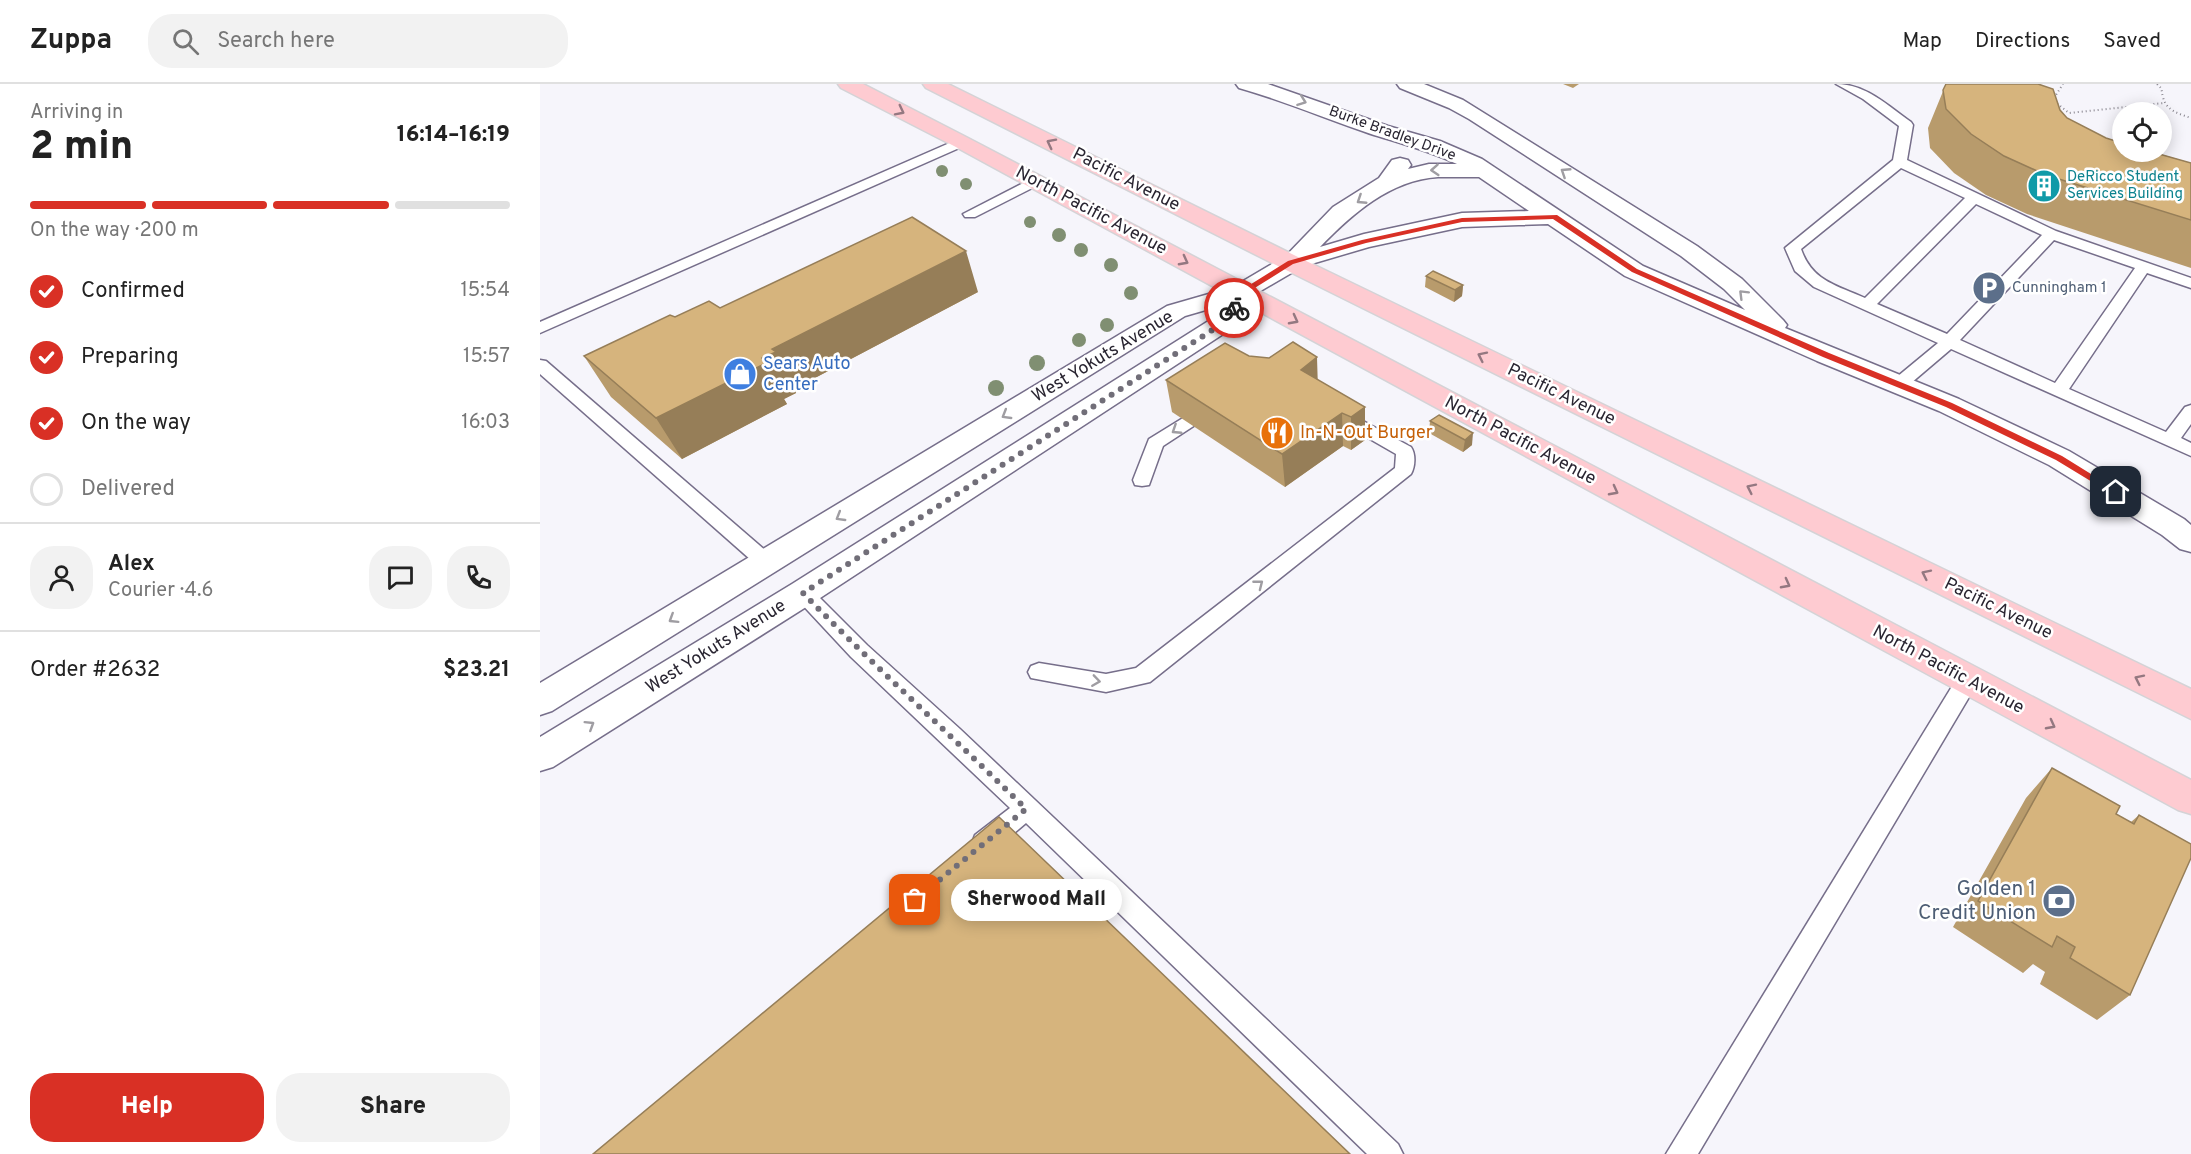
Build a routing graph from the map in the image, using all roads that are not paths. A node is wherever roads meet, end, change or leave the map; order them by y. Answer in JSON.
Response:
{"nodes":[{"id":1,"x":848,"y":84,"type":"edge"},
{"id":2,"x":933,"y":84,"type":"edge"},
{"id":3,"x":1246,"y":84,"type":"edge"},
{"id":4,"x":1407,"y":84,"type":"edge"},
{"id":5,"x":1842,"y":84,"type":"edge"},
{"id":6,"x":1381,"y":130,"type":"junction"},
{"id":7,"x":1517,"y":141,"type":"junction"},
{"id":8,"x":961,"y":142,"type":"junction"},
{"id":9,"x":1900,"y":162,"type":"junction"},
{"id":10,"x":1490,"y":174,"type":"junction"},
{"id":11,"x":1035,"y":181,"type":"junction"},
{"id":12,"x":1514,"y":182,"type":"junction"},
{"id":13,"x":1387,"y":183,"type":"junction"},
{"id":14,"x":1973,"y":198,"type":"junction"},
{"id":15,"x":970,"y":214,"type":"dead end"},
{"id":16,"x":1554,"y":217,"type":"junction"},
{"id":17,"x":1462,"y":220,"type":"junction"},
{"id":18,"x":2050,"y":234,"type":"junction"},
{"id":19,"x":1669,"y":238,"type":"junction"},
{"id":20,"x":1291,"y":263,"type":"junction"},
{"id":21,"x":2144,"y":266,"type":"junction"},
{"id":22,"x":2191,"y":283,"type":"edge"},
{"id":23,"x":1242,"y":292,"type":"junction"},
{"id":24,"x":1866,"y":306,"type":"junction"},
{"id":25,"x":540,"y":328,"type":"edge"},
{"id":26,"x":1784,"y":335,"type":"junction"},
{"id":27,"x":1948,"y":343,"type":"junction"},
{"id":28,"x":540,"y":365,"type":"edge"},
{"id":29,"x":1898,"y":385,"type":"junction"},
{"id":30,"x":2059,"y":390,"type":"junction"},
{"id":31,"x":1229,"y":395,"type":"edge"},
{"id":32,"x":1324,"y":405,"type":"edge"},
{"id":33,"x":2191,"y":411,"type":"edge"},
{"id":34,"x":2170,"y":440,"type":"junction"},
{"id":35,"x":2191,"y":450,"type":"edge"},
{"id":36,"x":1142,"y":480,"type":"dead end"},
{"id":37,"x":2185,"y":528,"type":"edge"},
{"id":38,"x":766,"y":562,"type":"junction"},
{"id":39,"x":803,"y":593,"type":"junction"},
{"id":40,"x":1039,"y":672,"type":"dead end"},
{"id":41,"x":1967,"y":681,"type":"junction"},
{"id":42,"x":540,"y":701,"type":"edge"},
{"id":43,"x":2191,"y":705,"type":"edge"},
{"id":44,"x":540,"y":756,"type":"edge"},
{"id":45,"x":2191,"y":798,"type":"edge"},
{"id":46,"x":1026,"y":809,"type":"junction"},
{"id":47,"x":964,"y":859,"type":"edge"},
{"id":48,"x":1388,"y":1154,"type":"edge"},
{"id":49,"x":1681,"y":1154,"type":"edge"}],
"edges":[{"from":1,"to":8,"type":"main road","name":"North Pacific Avenue","one_way":true},
{"from":20,"to":2,"type":"main road","name":"Pacific Avenue","one_way":true},
{"from":3,"to":6,"type":"street","name":"Burke Bradley Drive","one_way":true},
{"from":4,"to":7,"type":"street","name":"Burke Bradley Drive"},
{"from":5,"to":9,"type":"lane"},
{"from":6,"to":10,"type":"street","name":"Burke Bradley Drive"},
{"from":6,"to":13,"type":"street"},
{"from":7,"to":12,"type":"street"},
{"from":19,"to":7,"type":"street","name":"Burke Bradley Drive","one_way":true},
{"from":8,"to":11,"type":"main road","name":"North Pacific Avenue"},
{"from":8,"to":25,"type":"lane"},
{"from":9,"to":14,"type":"lane"},
{"from":9,"to":24,"type":"lane"},
{"from":10,"to":12,"type":"street","name":"Burke Bradley Drive"},
{"from":10,"to":13,"type":"street","one_way":true},
{"from":11,"to":15,"type":"lane"},
{"from":11,"to":23,"type":"main road","name":"North Pacific Avenue","one_way":true},
{"from":12,"to":16,"type":"street","name":"Burke Bradley Drive"},
{"from":12,"to":17,"type":"street"},
{"from":12,"to":19,"type":"street"},
{"from":13,"to":20,"type":"street","one_way":true},
{"from":14,"to":18,"type":"lane"},
{"from":14,"to":24,"type":"lane"},
{"from":16,"to":17,"type":"street"},
{"from":16,"to":26,"type":"street","name":"Burke Bradley Drive"},
{"from":17,"to":20,"type":"street"},
{"from":18,"to":21,"type":"lane"},
{"from":18,"to":27,"type":"lane"},
{"from":26,"to":19,"type":"street","name":"Burke Bradley Drive","one_way":true},
{"from":20,"to":23,"type":"street","name":"West Yokuts Avenue"},
{"from":43,"to":20,"type":"main road","name":"Pacific Avenue","one_way":true},
{"from":21,"to":22,"type":"lane"},
{"from":21,"to":30,"type":"lane"},
{"from":23,"to":38,"type":"street","name":"West Yokuts Avenue","one_way":true},
{"from":23,"to":39,"type":"street","name":"West Yokuts Avenue"},
{"from":23,"to":41,"type":"main road","name":"North Pacific Avenue","one_way":true},
{"from":24,"to":27,"type":"lane"},
{"from":26,"to":29,"type":"street","name":"Burke Bradley Drive"},
{"from":27,"to":29,"type":"lane"},
{"from":27,"to":30,"type":"lane"},
{"from":28,"to":38,"type":"lane"},
{"from":29,"to":37,"type":"street","name":"Burke Bradley Drive"},
{"from":30,"to":34,"type":"lane"},
{"from":31,"to":36,"type":"lane","one_way":true},
{"from":40,"to":32,"type":"lane","one_way":true},
{"from":33,"to":34,"type":"lane"},
{"from":34,"to":35,"type":"lane"},
{"from":38,"to":42,"type":"street","name":"West Yokuts Avenue","one_way":true},
{"from":44,"to":39,"type":"street","name":"West Yokuts Avenue","one_way":true},
{"from":39,"to":46,"type":"lane"},
{"from":41,"to":45,"type":"main road","name":"North Pacific Avenue","one_way":true},
{"from":41,"to":49,"type":"lane"},
{"from":46,"to":47,"type":"lane"},
{"from":46,"to":48,"type":"lane"}]}
